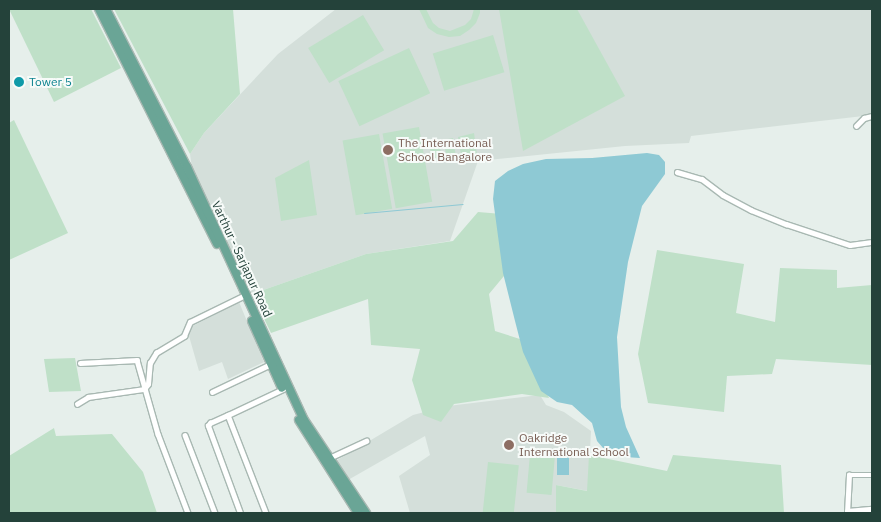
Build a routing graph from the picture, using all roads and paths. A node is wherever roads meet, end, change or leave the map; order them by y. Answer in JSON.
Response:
{"nodes":[{"id":1,"x":99,"y":9,"type":"edge"},
{"id":2,"x":106,"y":9,"type":"edge"},
{"id":3,"x":872,"y":116,"type":"edge"},
{"id":4,"x":856,"y":126,"type":"dead end"},
{"id":5,"x":676,"y":172,"type":"dead end"},
{"id":6,"x":872,"y":242,"type":"edge"},
{"id":7,"x":241,"y":297,"type":"junction"},
{"id":8,"x":80,"y":363,"type":"dead end"},
{"id":9,"x":271,"y":364,"type":"junction"},
{"id":10,"x":145,"y":388,"type":"junction"},
{"id":11,"x":285,"y":388,"type":"junction"},
{"id":12,"x":212,"y":392,"type":"dead end"},
{"id":13,"x":77,"y":404,"type":"dead end"},
{"id":14,"x":228,"y":415,"type":"junction"},
{"id":15,"x":185,"y":435,"type":"dead end"},
{"id":16,"x":366,"y":440,"type":"dead end"},
{"id":17,"x":326,"y":460,"type":"junction"},
{"id":18,"x":872,"y":475,"type":"edge"},
{"id":19,"x":872,"y":509,"type":"edge"},
{"id":20,"x":847,"y":512,"type":"edge"},
{"id":21,"x":188,"y":513,"type":"edge"},
{"id":22,"x":215,"y":513,"type":"edge"},
{"id":23,"x":240,"y":513,"type":"edge"},
{"id":24,"x":266,"y":513,"type":"edge"},
{"id":25,"x":358,"y":513,"type":"edge"},
{"id":26,"x":366,"y":513,"type":"edge"}],
"edges":[{"from":1,"to":7,"type":"main road","name":"Varthur - Sarjapur Road"},
{"from":2,"to":11,"type":"main road","name":"Varthur - Sarjapur Road"},
{"from":3,"to":4,"type":"street"},
{"from":5,"to":6,"type":"street"},
{"from":7,"to":9,"type":"main road","name":"Varthur - Sarjapur Road"},
{"from":7,"to":10,"type":"street"},
{"from":8,"to":10,"type":"street"},
{"from":9,"to":11,"type":"main road","name":"Varthur - Sarjapur Road"},
{"from":9,"to":12,"type":"street"},
{"from":10,"to":13,"type":"street"},
{"from":10,"to":21,"type":"street"},
{"from":11,"to":14,"type":"street"},
{"from":11,"to":17,"type":"main road","name":"Varthur - Sarjapur Road"},
{"from":14,"to":23,"type":"street"},
{"from":14,"to":24,"type":"street"},
{"from":15,"to":22,"type":"street"},
{"from":16,"to":17,"type":"street"},
{"from":17,"to":25,"type":"main road","name":"Varthur - Sarjapur Road"},
{"from":17,"to":26,"type":"main road","name":"Varthur - Sarjapur Road"},
{"from":18,"to":20,"type":"street"},
{"from":19,"to":20,"type":"street"}]}
